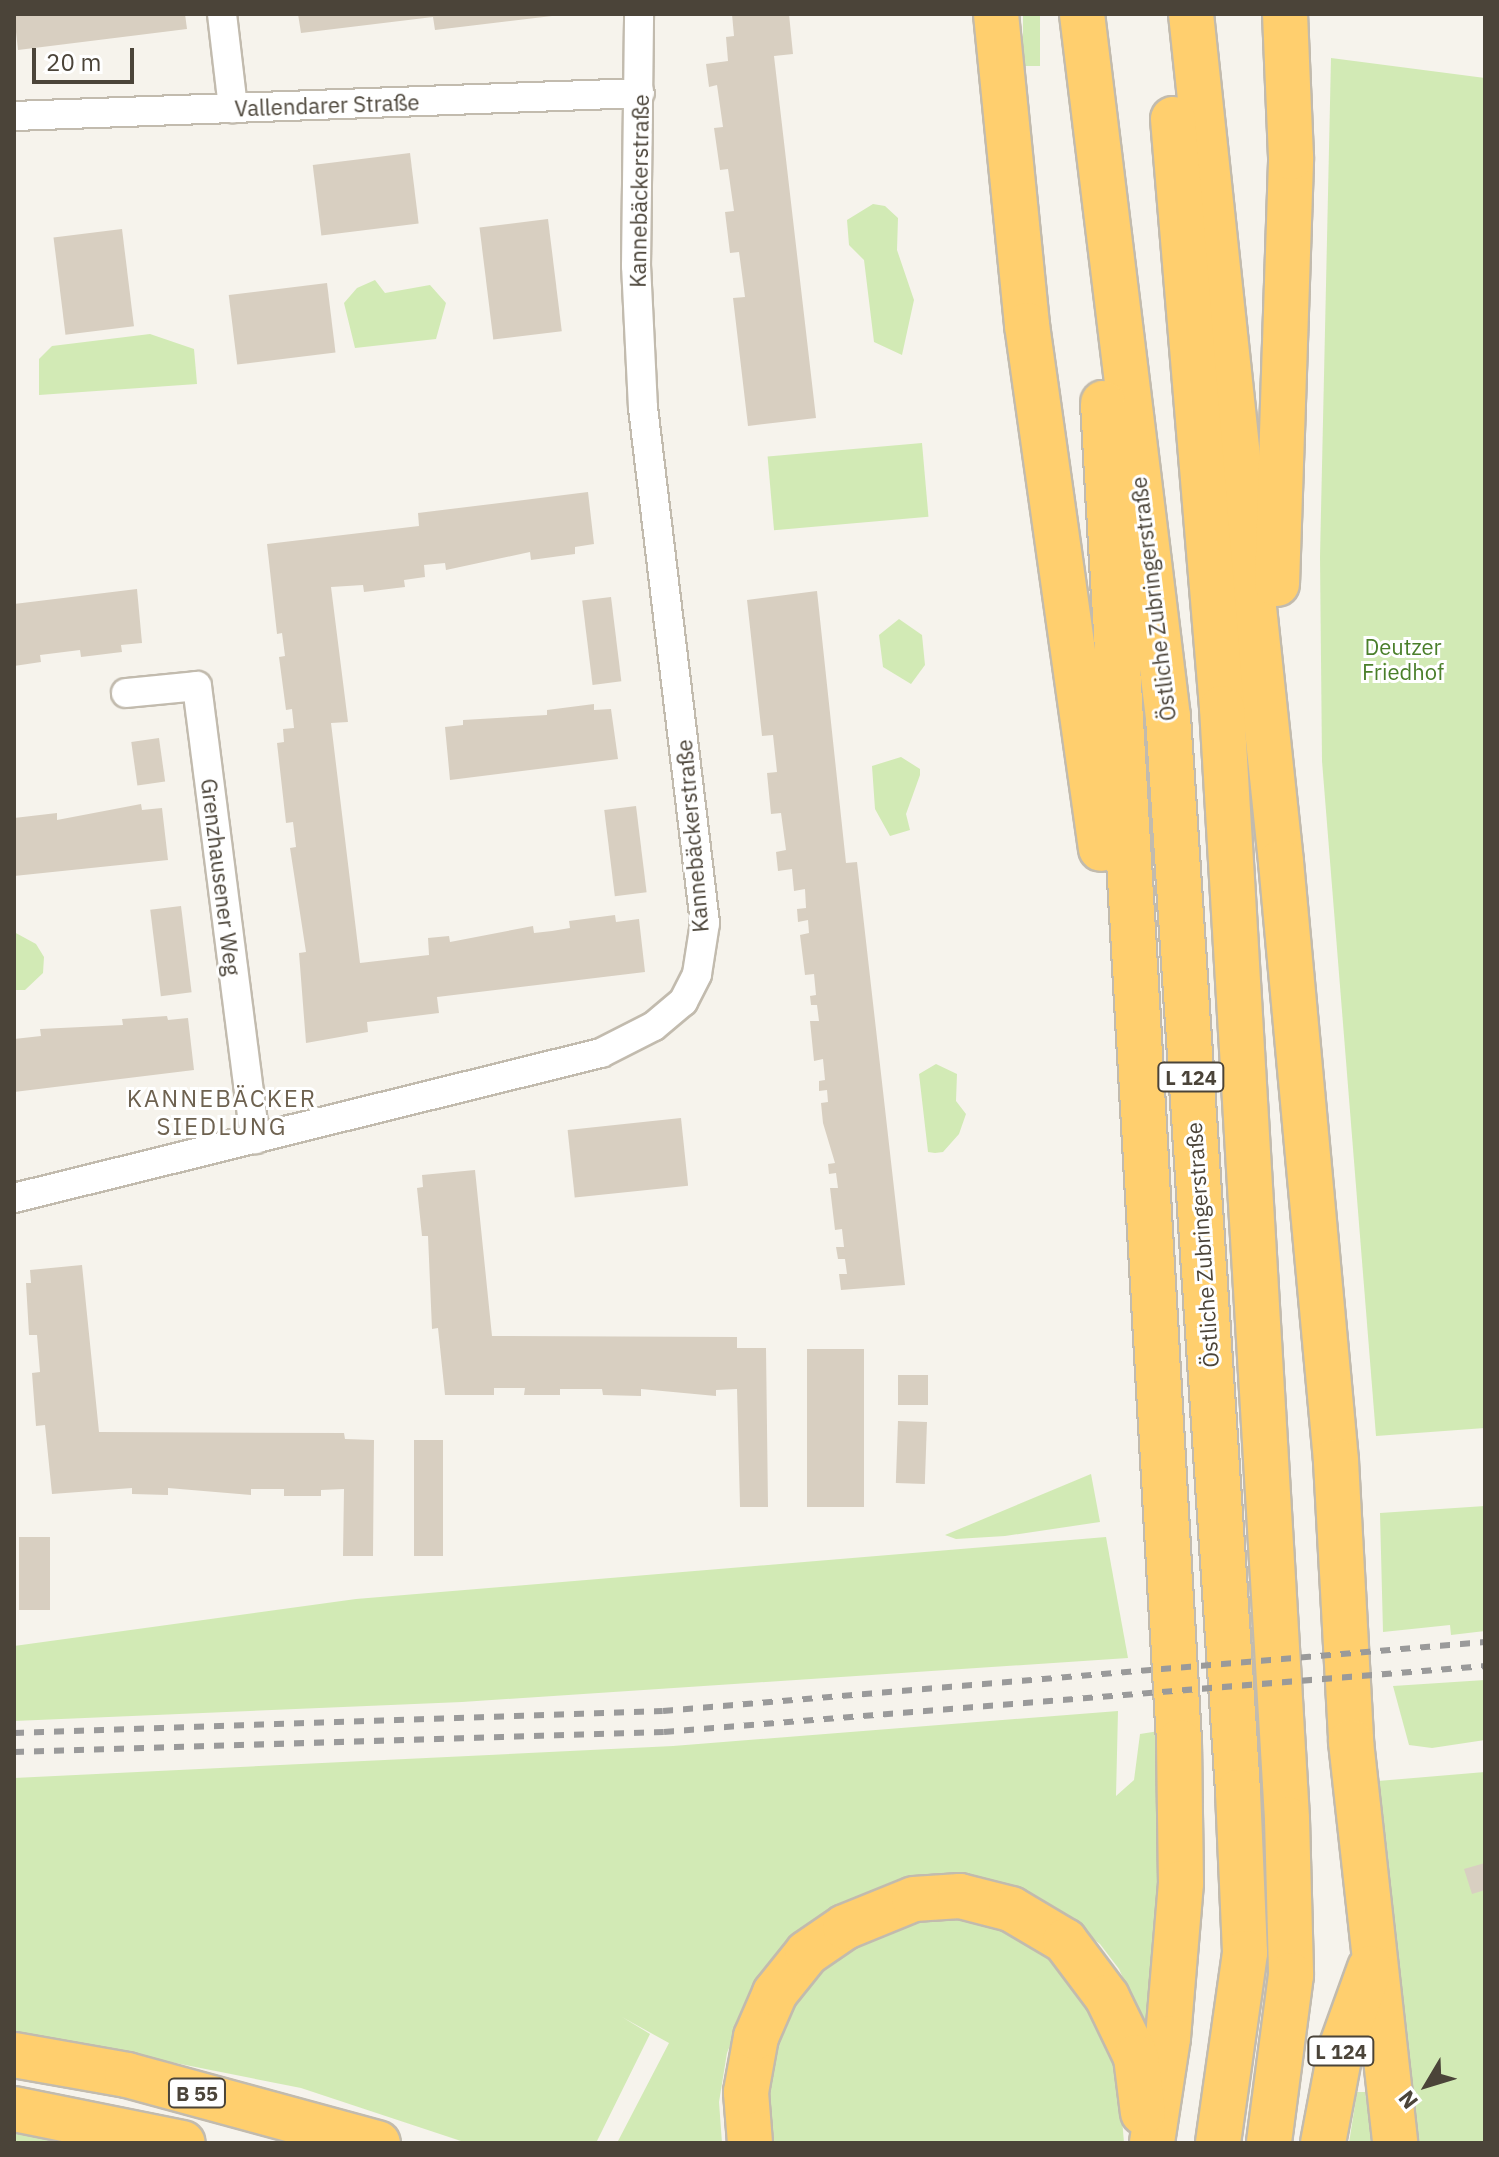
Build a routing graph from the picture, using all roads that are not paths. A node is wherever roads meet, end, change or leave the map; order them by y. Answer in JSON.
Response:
{"nodes":[{"id":1,"x":222,"y":14,"type":"edge"},
{"id":2,"x":639,"y":14,"type":"edge"},
{"id":3,"x":996,"y":14,"type":"edge"},
{"id":4,"x":1075,"y":14,"type":"edge"},
{"id":5,"x":1082,"y":14,"type":"edge"},
{"id":6,"x":1164,"y":14,"type":"edge"},
{"id":7,"x":1191,"y":14,"type":"edge"},
{"id":8,"x":1285,"y":14,"type":"edge"},
{"id":9,"x":640,"y":93,"type":"junction"},
{"id":10,"x":233,"y":108,"type":"junction"},
{"id":11,"x":14,"y":116,"type":"edge"},
{"id":12,"x":126,"y":693,"type":"dead end"},
{"id":13,"x":1281,"y":862,"type":"junction"},
{"id":14,"x":1140,"y":1105,"type":"junction"},
{"id":15,"x":255,"y":1139,"type":"junction"},
{"id":16,"x":14,"y":1198,"type":"edge"},
{"id":17,"x":1372,"y":1962,"type":"junction"},
{"id":18,"x":14,"y":2055,"type":"edge"},
{"id":19,"x":14,"y":2109,"type":"edge"},
{"id":20,"x":183,"y":2143,"type":"edge"},
{"id":21,"x":378,"y":2143,"type":"edge"},
{"id":22,"x":750,"y":2143,"type":"edge"},
{"id":23,"x":1144,"y":2143,"type":"edge"},
{"id":24,"x":1152,"y":2143,"type":"edge"},
{"id":25,"x":1218,"y":2143,"type":"edge"},
{"id":26,"x":1269,"y":2143,"type":"edge"},
{"id":27,"x":1323,"y":2143,"type":"edge"},
{"id":28,"x":1395,"y":2143,"type":"edge"}],
"edges":[{"from":1,"to":10,"type":"street"},
{"from":2,"to":9,"type":"street","name":"Kannebäckerstraße"},
{"from":3,"to":14,"type":"highway"},
{"from":4,"to":14,"type":"highway","number":"L 124"},
{"from":5,"to":25,"type":"highway","name":"Östliche Zubringerstraße","number":"L 124"},
{"from":6,"to":26,"type":"highway","number":"L 124"},
{"from":7,"to":13,"type":"highway"},
{"from":8,"to":13,"type":"highway"},
{"from":9,"to":10,"type":"street","name":"Vallendarer Straße"},
{"from":9,"to":15,"type":"street","name":"Kannebäckerstraße"},
{"from":10,"to":11,"type":"street","name":"Vallendarer Straße"},
{"from":12,"to":15,"type":"street","name":"Grenzhausener Weg"},
{"from":13,"to":17,"type":"highway"},
{"from":14,"to":24,"type":"highway"},
{"from":15,"to":16,"type":"street","name":"Kannebäckerstraße"},
{"from":17,"to":27,"type":"highway","number":"L 124"},
{"from":17,"to":28,"type":"highway"},
{"from":18,"to":21,"type":"highway","number":"B 55"},
{"from":19,"to":20,"type":"highway","number":"B 55"},
{"from":22,"to":23,"type":"highway"}]}
